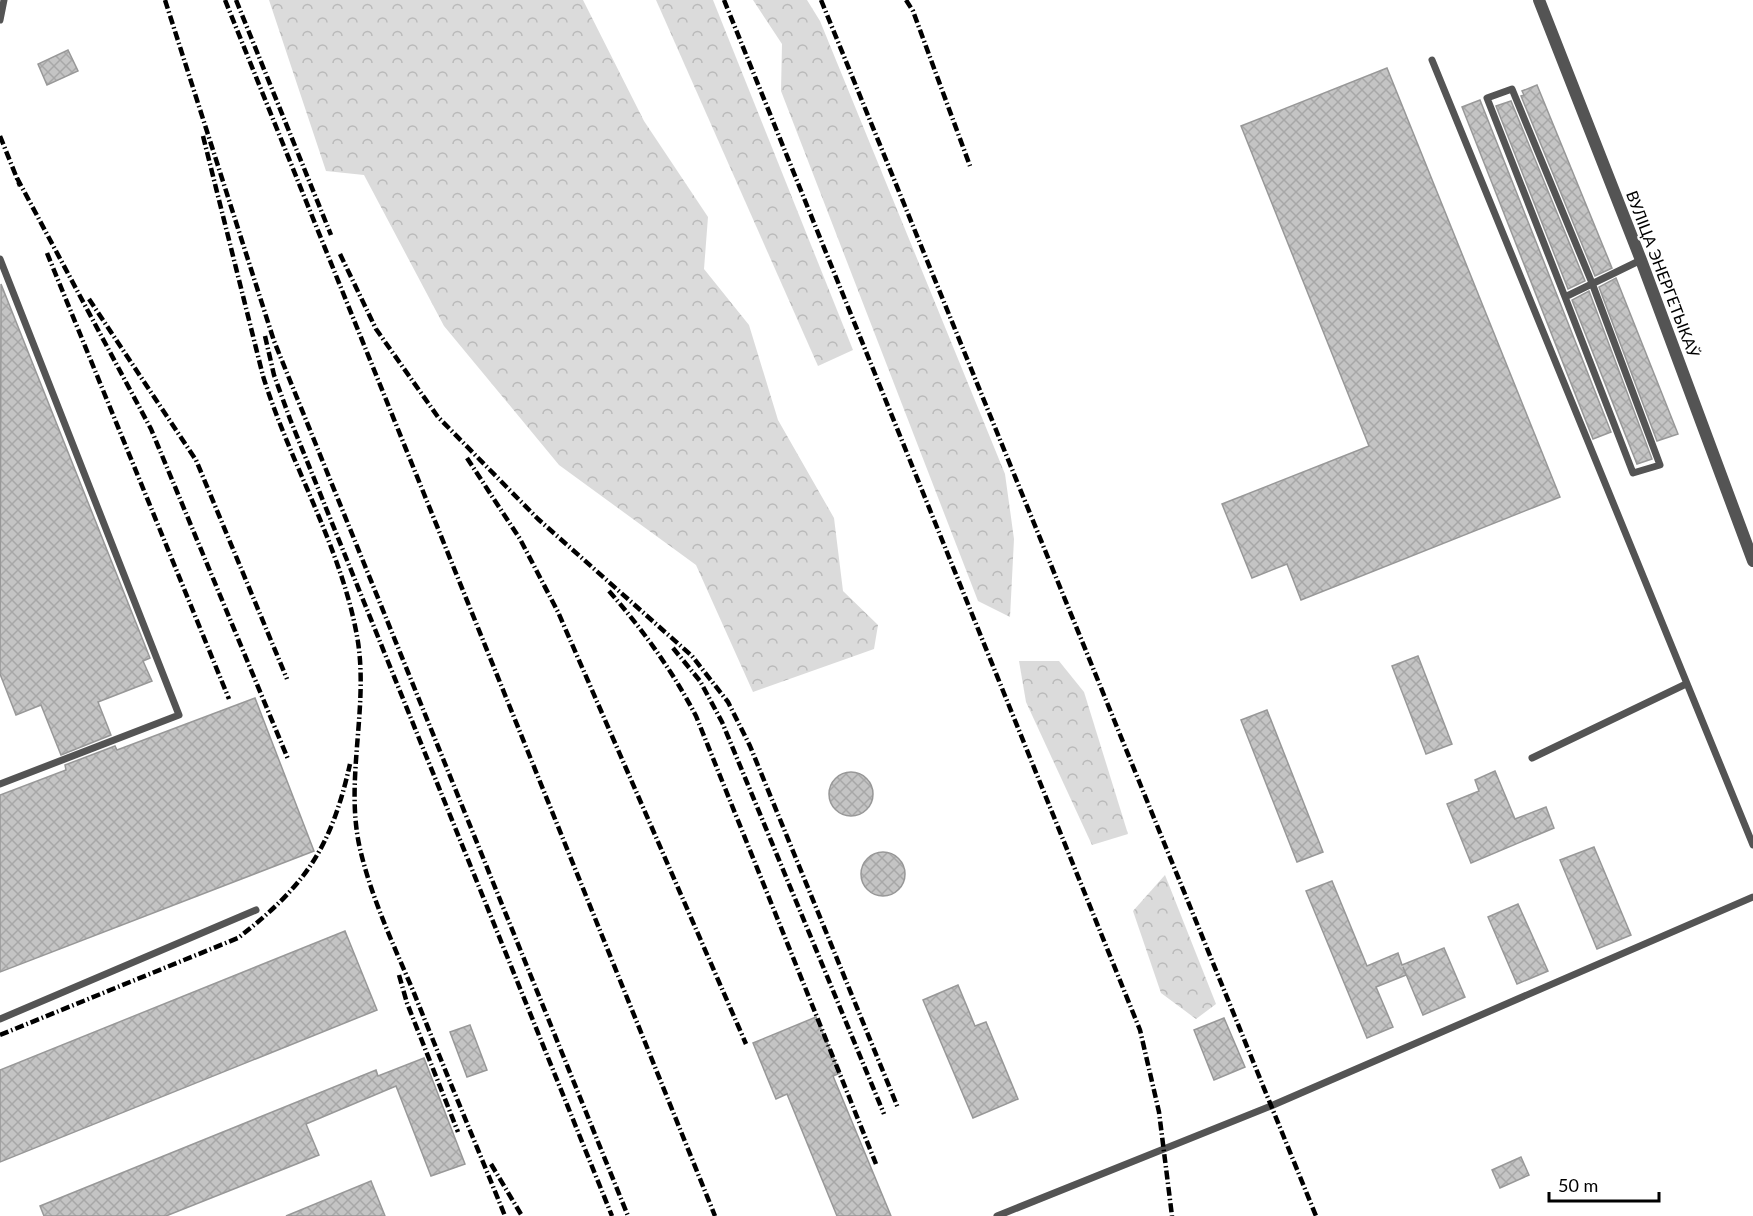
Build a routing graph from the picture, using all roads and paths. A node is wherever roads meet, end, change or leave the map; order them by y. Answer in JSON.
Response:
{"nodes":[{"id":1,"x":4,"y":0,"type":"edge"},
{"id":2,"x":1539,"y":0,"type":"edge"},
{"id":3,"x":0,"y":20,"type":"edge"},
{"id":4,"x":1432,"y":60,"type":"dead end"},
{"id":5,"x":0,"y":259,"type":"edge"},
{"id":6,"x":1641,"y":260,"type":"junction"},
{"id":7,"x":1592,"y":283,"type":"junction"},
{"id":8,"x":1565,"y":297,"type":"junction"},
{"id":9,"x":1753,"y":561,"type":"edge"},
{"id":10,"x":1686,"y":684,"type":"junction"},
{"id":11,"x":1532,"y":758,"type":"dead end"},
{"id":12,"x":0,"y":784,"type":"edge"},
{"id":13,"x":1753,"y":845,"type":"edge"},
{"id":14,"x":1753,"y":897,"type":"edge"},
{"id":15,"x":256,"y":910,"type":"dead end"},
{"id":16,"x":0,"y":1019,"type":"edge"},
{"id":17,"x":997,"y":1216,"type":"edge"}],
"edges":[{"from":1,"to":3,"type":"lane"},
{"from":2,"to":6,"type":"street","name":"ВУЛІЦА ЭНЕРГЕТЫКАЎ"},
{"from":4,"to":10,"type":"lane"},
{"from":5,"to":12,"type":"lane"},
{"from":6,"to":7,"type":"lane"},
{"from":6,"to":9,"type":"street","name":"ВУЛІЦА ЭНЕРГЕТЫКАЎ"},
{"from":7,"to":8,"type":"lane"},
{"from":7,"to":8,"type":"lane"},
{"from":7,"to":8,"type":"lane"},
{"from":10,"to":11,"type":"lane"},
{"from":10,"to":13,"type":"lane"},
{"from":14,"to":17,"type":"lane"},
{"from":15,"to":16,"type":"lane"}]}
